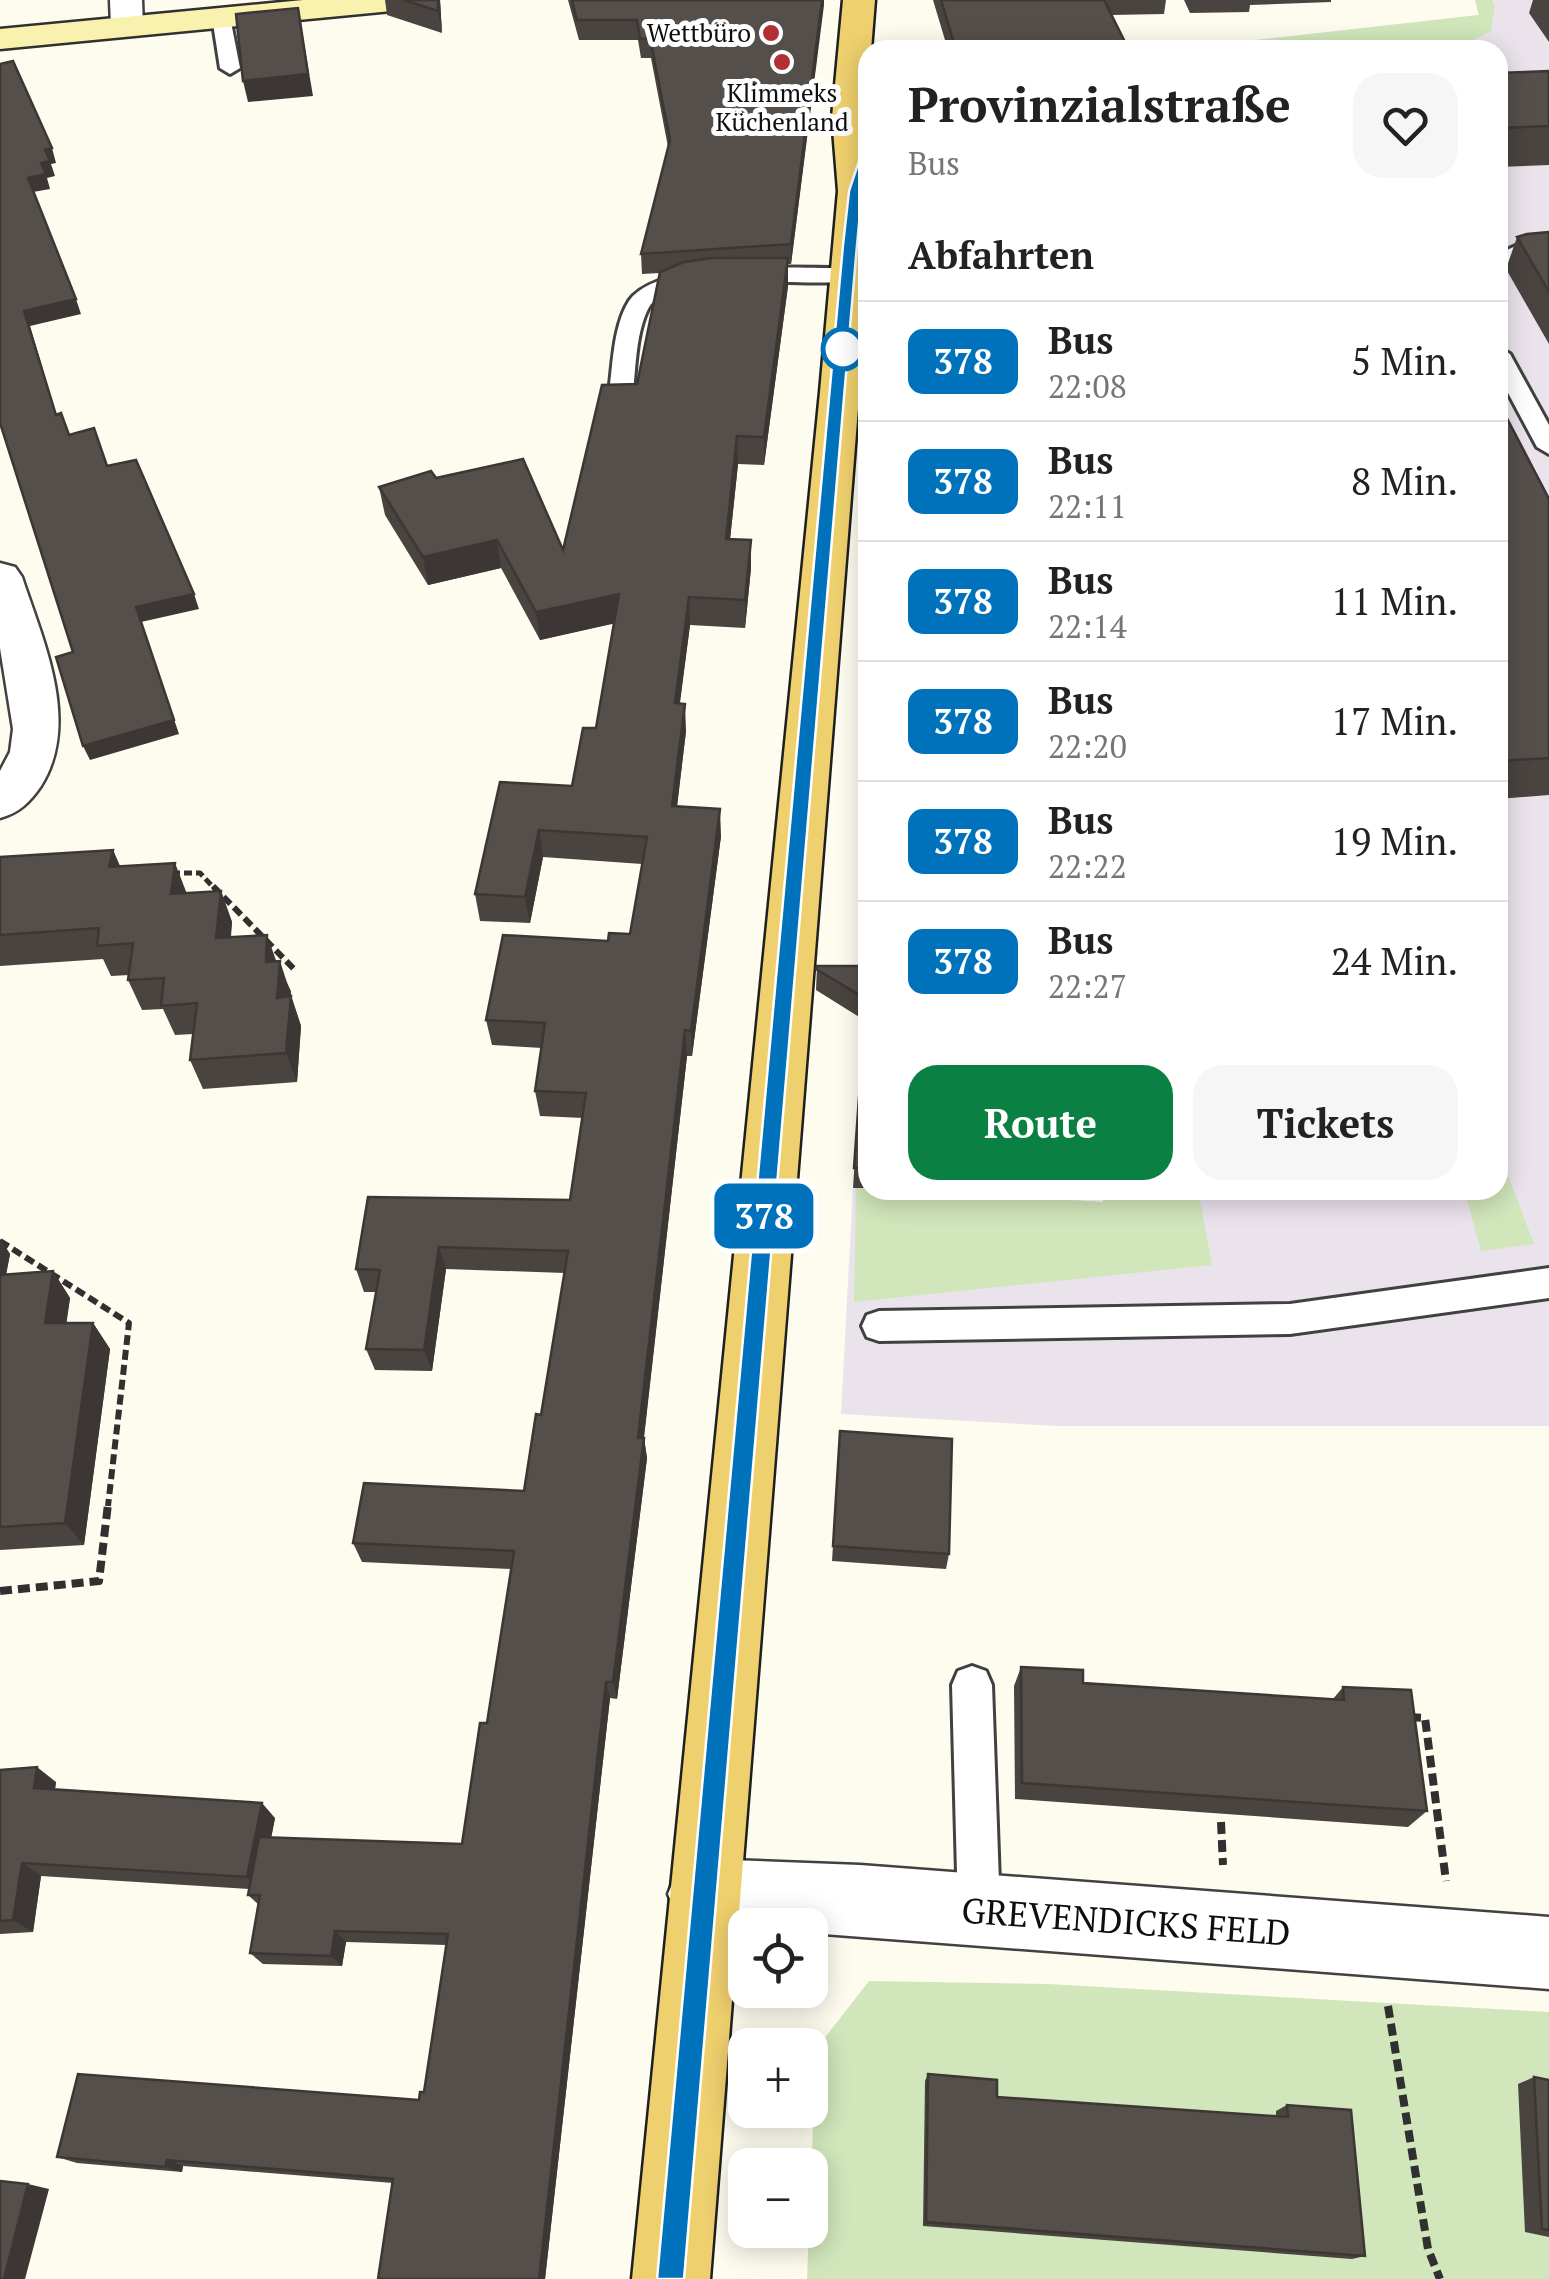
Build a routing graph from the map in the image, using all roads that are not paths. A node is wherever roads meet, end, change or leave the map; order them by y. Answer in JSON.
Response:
{"nodes":[{"id":1,"x":402,"y":0,"type":"edge"},
{"id":2,"x":859,"y":0,"type":"edge"},
{"id":3,"x":126,"y":13,"type":"edge"},
{"id":4,"x":221,"y":17,"type":"junction"},
{"id":5,"x":0,"y":39,"type":"edge"},
{"id":6,"x":230,"y":68,"type":"dead end"},
{"id":7,"x":858,"y":154,"type":"edge"},
{"id":8,"x":858,"y":202,"type":"edge"},
{"id":9,"x":1549,"y":248,"type":"edge"},
{"id":10,"x":1508,"y":257,"type":"edge"},
{"id":11,"x":848,"y":276,"type":"junction"},
{"id":12,"x":1508,"y":372,"type":"edge"},
{"id":13,"x":620,"y":400,"type":"edge"},
{"id":14,"x":1549,"y":447,"type":"edge"},
{"id":15,"x":0,"y":577,"type":"edge"},
{"id":16,"x":0,"y":802,"type":"edge"},
{"id":17,"x":1549,"y":1283,"type":"edge"},
{"id":18,"x":879,"y":1326,"type":"dead end"},
{"id":19,"x":972,"y":1685,"type":"dead end"},
{"id":20,"x":704,"y":1894,"type":"junction"},
{"id":21,"x":980,"y":1911,"type":"junction"},
{"id":22,"x":1549,"y":1954,"type":"edge"},
{"id":23,"x":670,"y":2279,"type":"edge"}],
"edges":[{"from":1,"to":4,"type":"main road"},
{"from":2,"to":7,"type":"main road"},
{"from":3,"to":4,"type":"main road"},
{"from":3,"to":5,"type":"main road"},
{"from":4,"to":6,"type":"lane"},
{"from":8,"to":11,"type":"main road"},
{"from":9,"to":10,"type":"lane"},
{"from":11,"to":13,"type":"lane"},
{"from":11,"to":20,"type":"main road"},
{"from":12,"to":14,"type":"lane"},
{"from":15,"to":16,"type":"street"},
{"from":17,"to":18,"type":"lane"},
{"from":19,"to":21,"type":"lane"},
{"from":20,"to":21,"type":"street","name":"GREVENDICKS FELD"},
{"from":20,"to":23,"type":"main road"},
{"from":21,"to":22,"type":"street","name":"GREVENDICKS FELD"}]}
